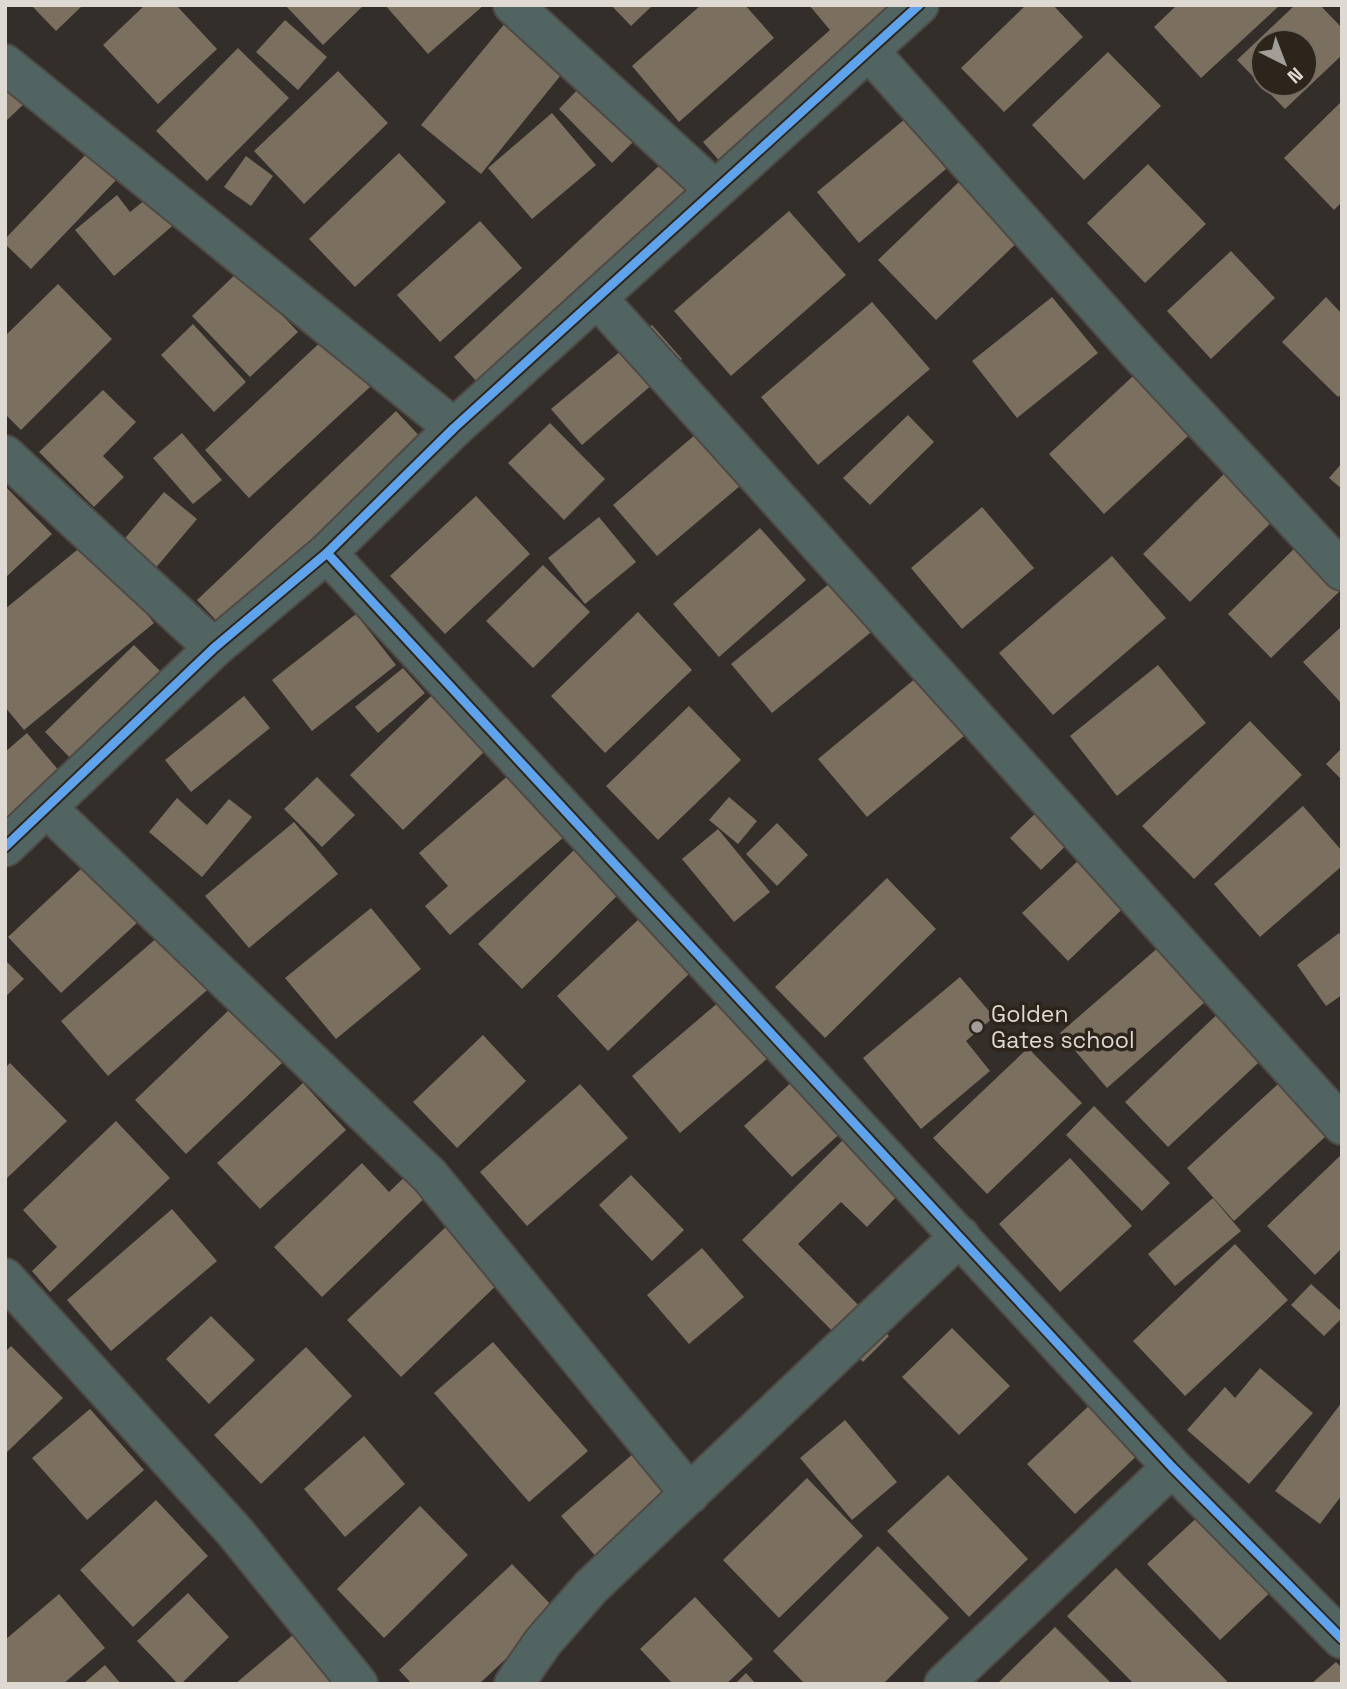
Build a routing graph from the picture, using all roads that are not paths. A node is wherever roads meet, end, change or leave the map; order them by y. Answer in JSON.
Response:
{"nodes":[{"id":1,"x":513,"y":5,"type":"edge"},
{"id":2,"x":919,"y":5,"type":"edge"},
{"id":3,"x":869,"y":51,"type":"junction"},
{"id":4,"x":5,"y":64,"type":"edge"},
{"id":5,"x":715,"y":190,"type":"junction"},
{"id":6,"x":598,"y":299,"type":"junction"},
{"id":7,"x":454,"y":428,"type":"junction"},
{"id":8,"x":5,"y":455,"type":"edge"},
{"id":9,"x":327,"y":553,"type":"junction"},
{"id":10,"x":1342,"y":570,"type":"edge"},
{"id":11,"x":214,"y":648,"type":"junction"},
{"id":12,"x":47,"y":808,"type":"junction"},
{"id":13,"x":5,"y":847,"type":"edge"},
{"id":14,"x":1342,"y":1125,"type":"edge"},
{"id":15,"x":960,"y":1236,"type":"junction"},
{"id":16,"x":5,"y":1278,"type":"edge"},
{"id":17,"x":1172,"y":1467,"type":"junction"},
{"id":18,"x":690,"y":1494,"type":"junction"},
{"id":19,"x":1342,"y":1639,"type":"edge"},
{"id":20,"x":358,"y":1684,"type":"edge"},
{"id":21,"x":514,"y":1684,"type":"edge"},
{"id":22,"x":944,"y":1684,"type":"edge"}],
"edges":[{"from":1,"to":5,"type":"street"},
{"from":2,"to":3,"type":"street"},
{"from":3,"to":5,"type":"street"},
{"from":3,"to":10,"type":"street"},
{"from":4,"to":7,"type":"street"},
{"from":5,"to":6,"type":"street"},
{"from":6,"to":7,"type":"street"},
{"from":6,"to":14,"type":"street"},
{"from":7,"to":9,"type":"street"},
{"from":8,"to":11,"type":"street"},
{"from":9,"to":11,"type":"street"},
{"from":9,"to":15,"type":"street"},
{"from":11,"to":12,"type":"street"},
{"from":12,"to":13,"type":"street"},
{"from":12,"to":18,"type":"street"},
{"from":15,"to":17,"type":"street"},
{"from":15,"to":18,"type":"street"},
{"from":16,"to":20,"type":"street"},
{"from":17,"to":19,"type":"street"},
{"from":17,"to":22,"type":"street"},
{"from":18,"to":21,"type":"street"}]}
